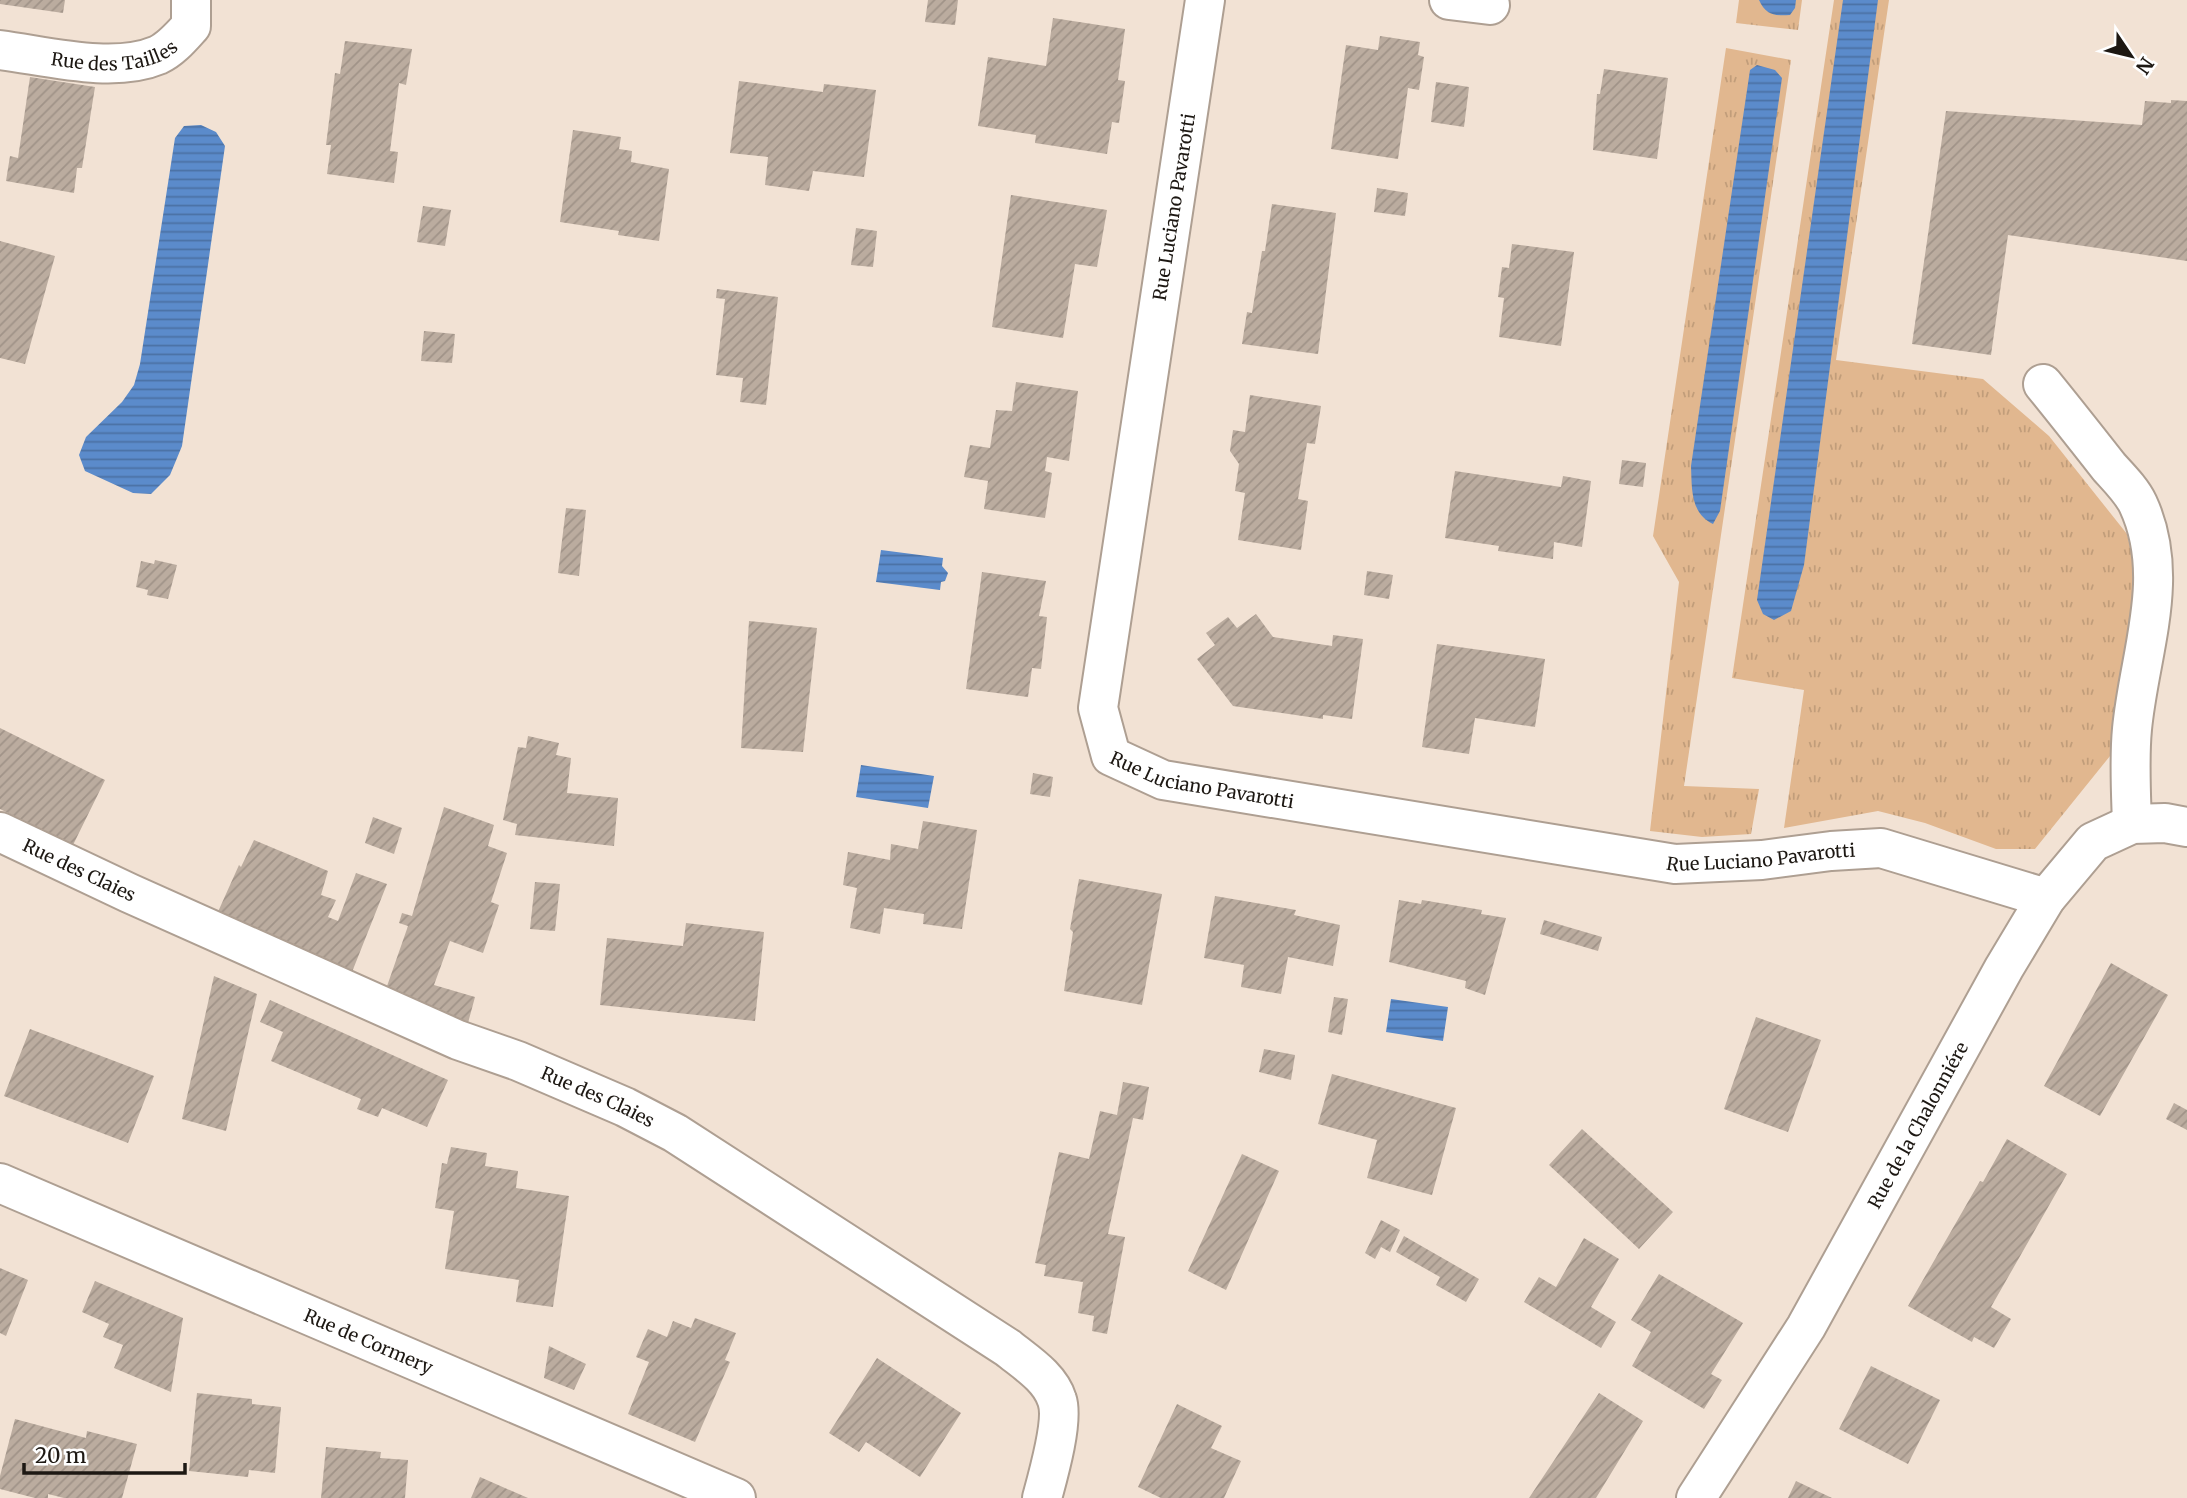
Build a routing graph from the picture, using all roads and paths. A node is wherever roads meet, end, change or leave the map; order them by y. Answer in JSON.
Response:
{"nodes":[{"id":1,"x":191,"y":0,"type":"edge"},
{"id":2,"x":1205,"y":0,"type":"edge"},
{"id":3,"x":1449,"y":0,"type":"edge"},
{"id":4,"x":1490,"y":5,"type":"dead end"},
{"id":5,"x":0,"y":50,"type":"edge"},
{"id":6,"x":2043,"y":384,"type":"dead end"},
{"id":7,"x":2132,"y":824,"type":"junction"},
{"id":8,"x":2187,"y":827,"type":"edge"},
{"id":9,"x":0,"y":832,"type":"edge"},
{"id":10,"x":2046,"y":898,"type":"junction"},
{"id":11,"x":0,"y":1183,"type":"edge"},
{"id":12,"x":736,"y":1498,"type":"edge"},
{"id":13,"x":1042,"y":1498,"type":"edge"},
{"id":14,"x":1696,"y":1498,"type":"edge"}],
"edges":[{"from":1,"to":5,"type":"street","name":"Rue des Tailles"},
{"from":2,"to":10,"type":"street","name":"Rue Luciano Pavarotti"},
{"from":3,"to":4,"type":"street"},
{"from":6,"to":7,"type":"street"},
{"from":7,"to":8,"type":"street","name":"Rue de la Chalonniére"},
{"from":7,"to":10,"type":"street","name":"Rue de la Chalonniére"},
{"from":9,"to":13,"type":"street","name":"Rue des Claies"},
{"from":10,"to":14,"type":"street","name":"Rue de la Chalonniére"},
{"from":11,"to":12,"type":"street","name":"Rue de Cormery"}]}
